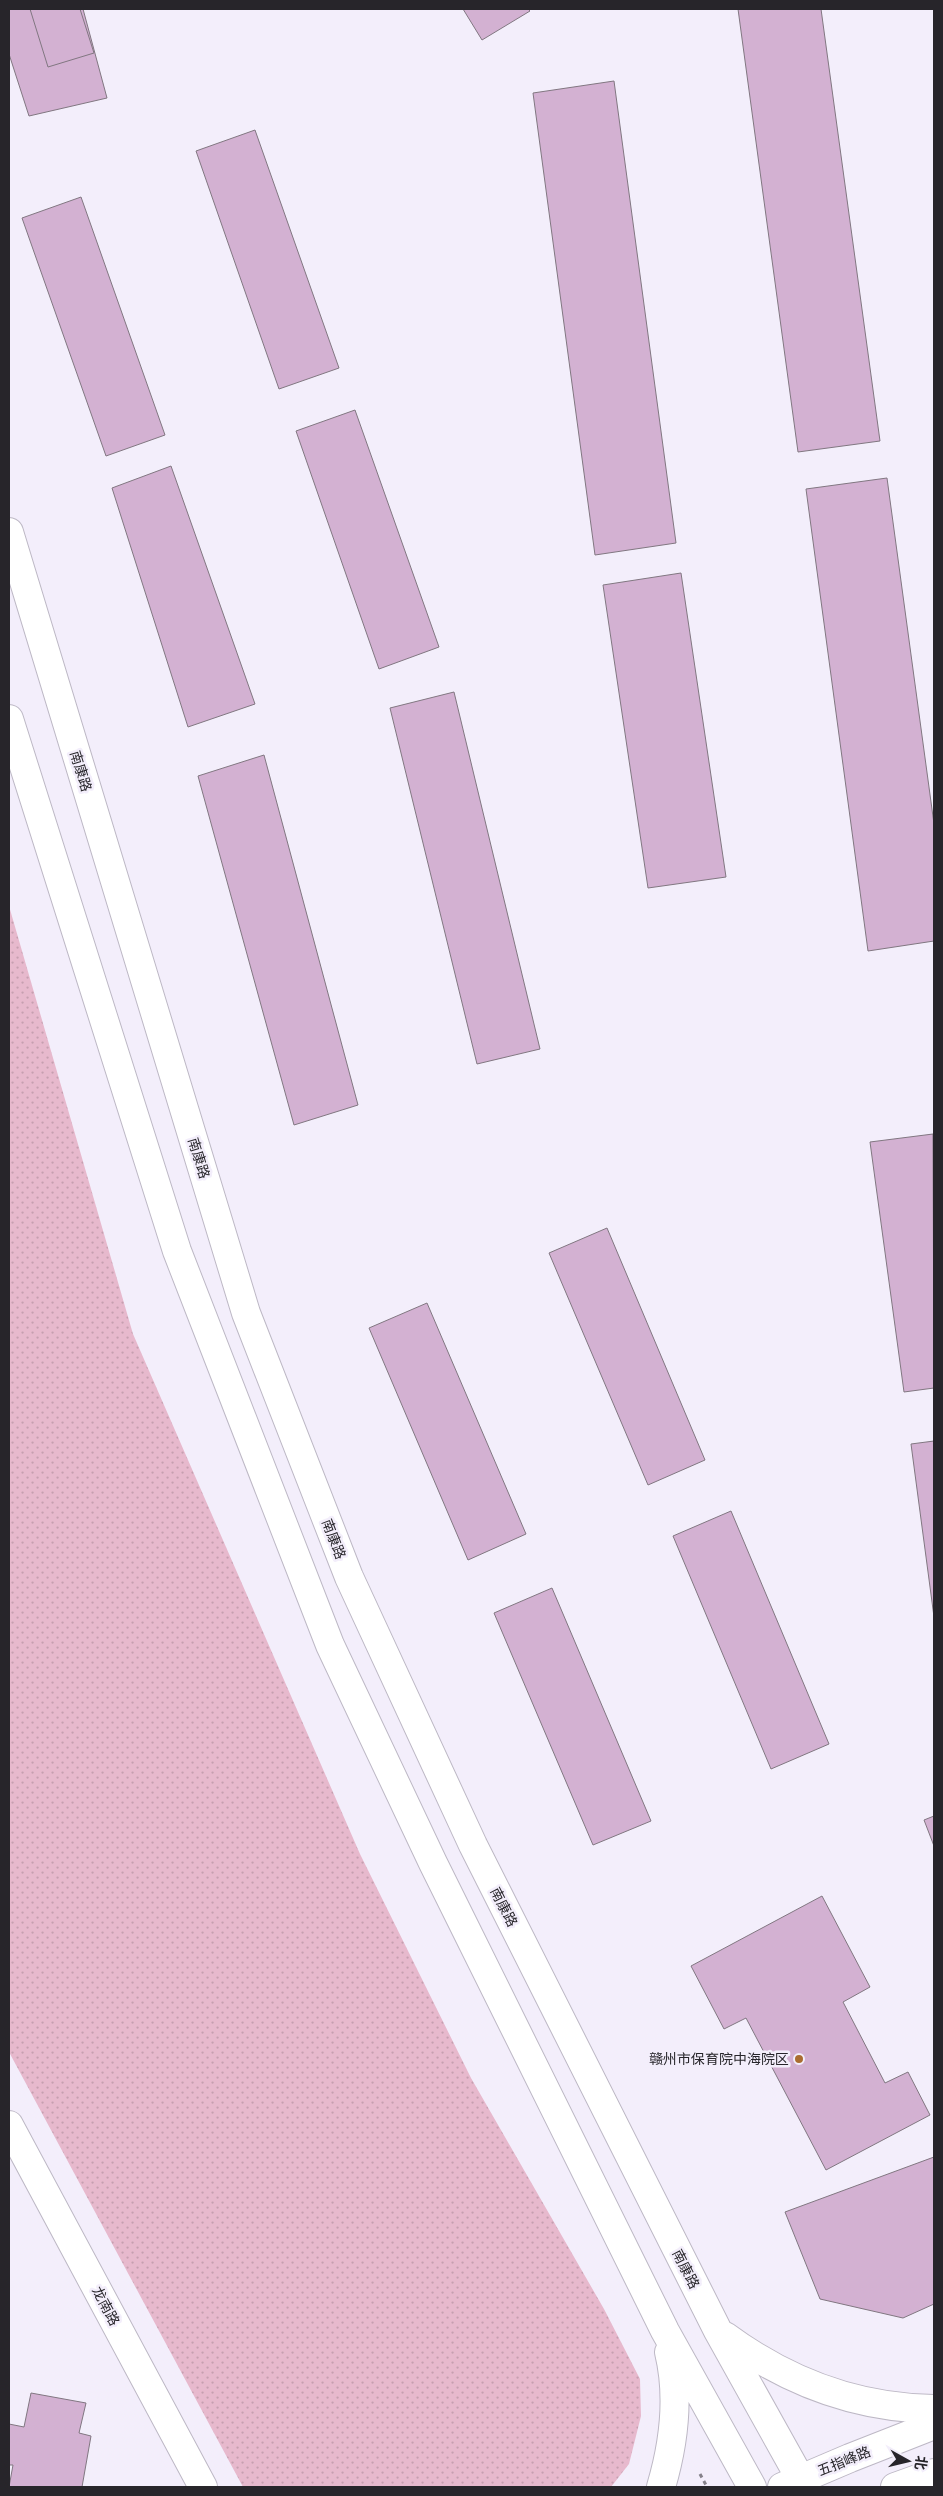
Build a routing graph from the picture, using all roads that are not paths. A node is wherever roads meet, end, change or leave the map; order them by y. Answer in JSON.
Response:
{"nodes":[{"id":1,"x":9,"y":532,"type":"edge"},
{"id":2,"x":9,"y":720,"type":"edge"},
{"id":3,"x":9,"y":2125,"type":"edge"},
{"id":4,"x":665,"y":2331,"type":"junction"},
{"id":5,"x":718,"y":2331,"type":"junction"},
{"id":6,"x":934,"y":2409,"type":"edge"},
{"id":7,"x":934,"y":2425,"type":"edge"},
{"id":8,"x":934,"y":2473,"type":"edge"},
{"id":9,"x":796,"y":2484,"type":"edge"},
{"id":10,"x":203,"y":2487,"type":"edge"},
{"id":11,"x":661,"y":2487,"type":"edge"},
{"id":12,"x":752,"y":2487,"type":"edge"},
{"id":13,"x":895,"y":2487,"type":"edge"}],
"edges":[{"from":1,"to":5,"type":"main road","name":"南康路"},
{"from":2,"to":4,"type":"main road"},
{"from":3,"to":10,"type":"main road","name":"龙南路"},
{"from":4,"to":11,"type":"main road"},
{"from":4,"to":12,"type":"main road"},
{"from":5,"to":6,"type":"main road"},
{"from":5,"to":9,"type":"main road","name":"南康路"},
{"from":7,"to":9,"type":"main road","name":"五指峰路"},
{"from":8,"to":13,"type":"main road"}]}
